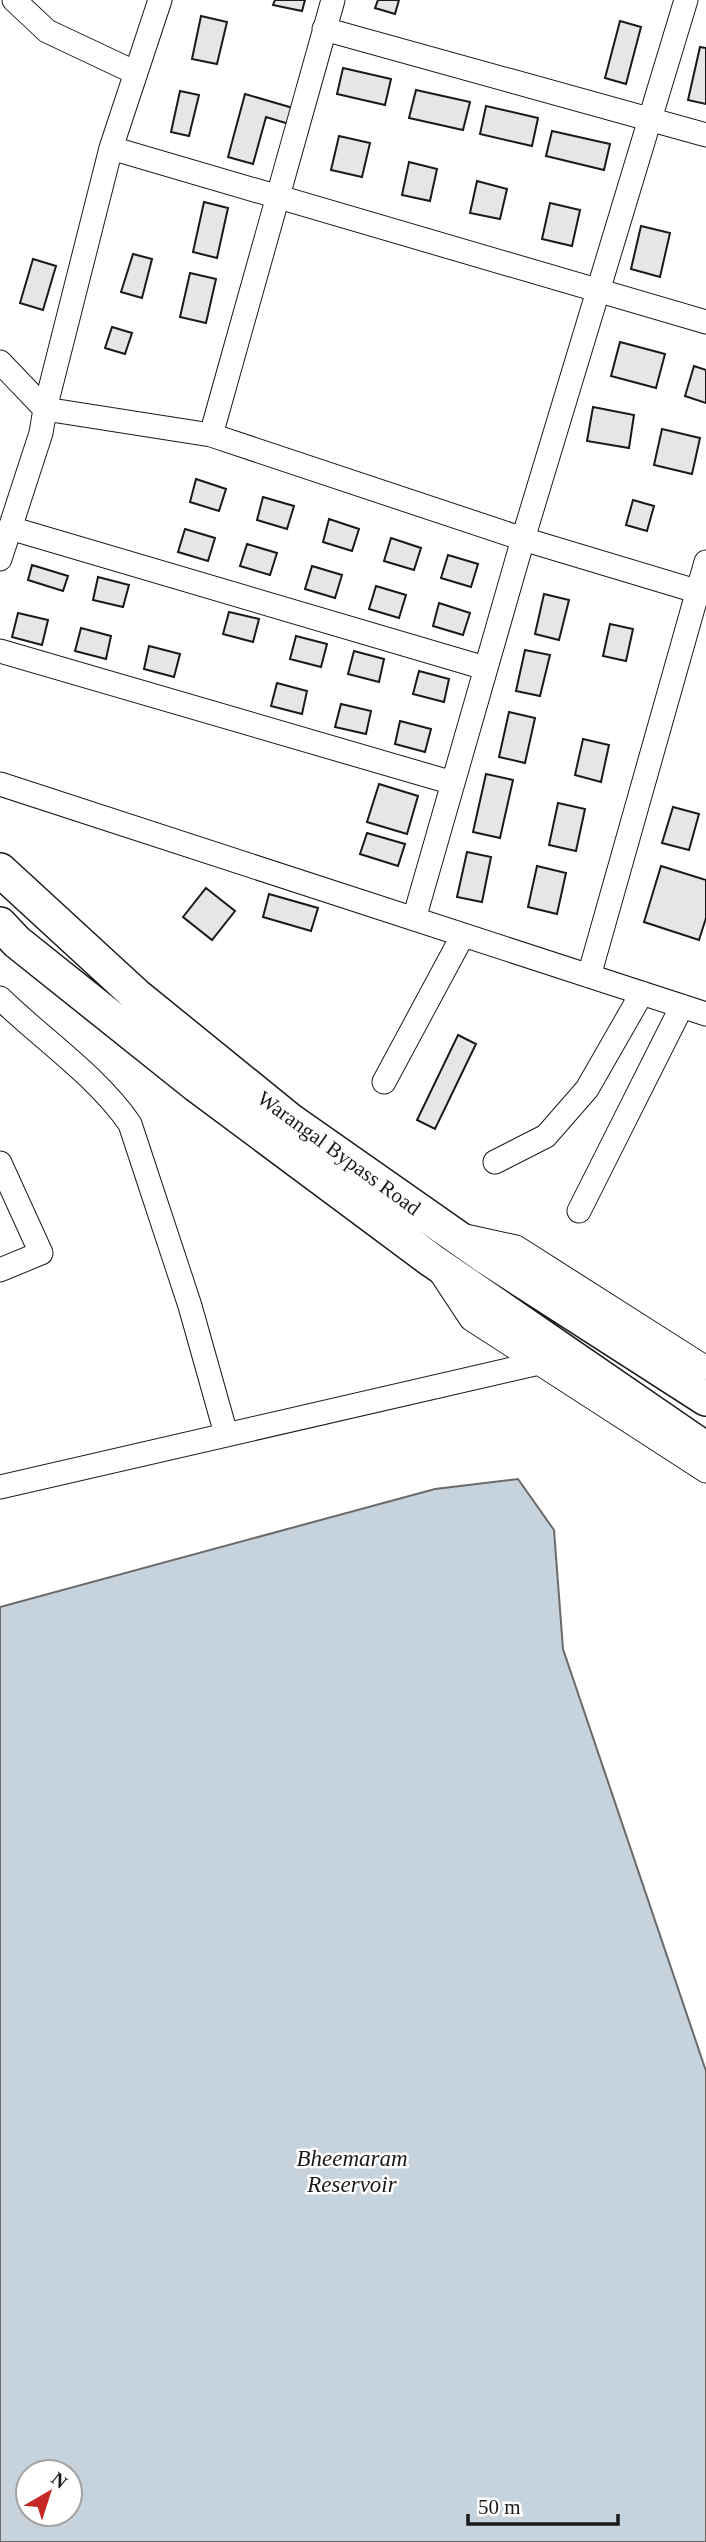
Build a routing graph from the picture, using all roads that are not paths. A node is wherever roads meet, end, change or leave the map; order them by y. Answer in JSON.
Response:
{"nodes":[{"id":1,"x":14,"y":0,"type":"edge"},
{"id":2,"x":160,"y":0,"type":"edge"},
{"id":3,"x":333,"y":0,"type":"edge"},
{"id":4,"x":686,"y":0,"type":"edge"},
{"id":5,"x":324,"y":29,"type":"junction"},
{"id":6,"x":136,"y":73,"type":"junction"},
{"id":7,"x":650,"y":120,"type":"junction"},
{"id":8,"x":706,"y":135,"type":"edge"},
{"id":9,"x":111,"y":148,"type":"junction"},
{"id":10,"x":278,"y":196,"type":"junction"},
{"id":11,"x":598,"y":290,"type":"junction"},
{"id":12,"x":706,"y":322,"type":"edge"},
{"id":13,"x":2,"y":368,"type":"edge"},
{"id":14,"x":45,"y":410,"type":"junction"},
{"id":15,"x":211,"y":435,"type":"junction"},
{"id":16,"x":10,"y":528,"type":"junction"},
{"id":17,"x":523,"y":539,"type":"junction"},
{"id":18,"x":0,"y":559,"type":"edge"},
{"id":19,"x":706,"y":562,"type":"edge"},
{"id":20,"x":701,"y":592,"type":"edge"},
{"id":21,"x":0,"y":651,"type":"edge"},
{"id":22,"x":485,"y":668,"type":"junction"},
{"id":23,"x":453,"y":783,"type":"junction"},
{"id":24,"x":0,"y":784,"type":"edge"},
{"id":25,"x":0,"y":870,"type":"edge"},
{"id":26,"x":414,"y":919,"type":"junction"},
{"id":27,"x":0,"y":925,"type":"edge"},
{"id":28,"x":463,"y":935,"type":"junction"},
{"id":29,"x":589,"y":976,"type":"junction"},
{"id":30,"x":642,"y":993,"type":"junction"},
{"id":31,"x":0,"y":999,"type":"edge"},
{"id":32,"x":682,"y":1006,"type":"junction"},
{"id":33,"x":706,"y":1014,"type":"edge"},
{"id":34,"x":384,"y":1082,"type":"dead end"},
{"id":35,"x":495,"y":1162,"type":"dead end"},
{"id":36,"x":0,"y":1163,"type":"edge"},
{"id":37,"x":579,"y":1211,"type":"dead end"},
{"id":38,"x":448,"y":1231,"type":"junction"},
{"id":39,"x":431,"y":1260,"type":"junction"},
{"id":40,"x":0,"y":1270,"type":"edge"},
{"id":41,"x":539,"y":1363,"type":"junction"},
{"id":42,"x":706,"y":1368,"type":"edge"},
{"id":43,"x":706,"y":1399,"type":"edge"},
{"id":44,"x":226,"y":1434,"type":"junction"},
{"id":45,"x":706,"y":1448,"type":"edge"},
{"id":46,"x":706,"y":1471,"type":"edge"},
{"id":47,"x":0,"y":1487,"type":"edge"}],
"edges":[{"from":1,"to":6,"type":"street"},
{"from":2,"to":6,"type":"street"},
{"from":3,"to":5,"type":"street"},
{"from":4,"to":7,"type":"street"},
{"from":5,"to":7,"type":"street"},
{"from":5,"to":10,"type":"street"},
{"from":6,"to":9,"type":"street"},
{"from":7,"to":8,"type":"street"},
{"from":7,"to":11,"type":"street"},
{"from":9,"to":10,"type":"street"},
{"from":9,"to":14,"type":"street"},
{"from":10,"to":11,"type":"street"},
{"from":10,"to":15,"type":"street"},
{"from":11,"to":12,"type":"street"},
{"from":11,"to":17,"type":"street"},
{"from":13,"to":14,"type":"street"},
{"from":14,"to":15,"type":"street"},
{"from":14,"to":16,"type":"street"},
{"from":15,"to":17,"type":"street"},
{"from":16,"to":18,"type":"street"},
{"from":16,"to":22,"type":"street"},
{"from":17,"to":20,"type":"street"},
{"from":17,"to":22,"type":"street"},
{"from":19,"to":20,"type":"street"},
{"from":20,"to":29,"type":"street"},
{"from":21,"to":23,"type":"street"},
{"from":22,"to":23,"type":"street"},
{"from":23,"to":26,"type":"street"},
{"from":24,"to":26,"type":"street"},
{"from":25,"to":38,"type":"highway","name":"Warangal Bypass Road"},
{"from":26,"to":28,"type":"street"},
{"from":27,"to":39,"type":"highway","name":"Warangal Bypass Road"},
{"from":28,"to":29,"type":"street"},
{"from":28,"to":34,"type":"street"},
{"from":29,"to":30,"type":"street"},
{"from":30,"to":32,"type":"street"},
{"from":30,"to":35,"type":"street"},
{"from":31,"to":44,"type":"street"},
{"from":32,"to":33,"type":"street"},
{"from":32,"to":37,"type":"street"},
{"from":36,"to":40,"type":"street"},
{"from":38,"to":42,"type":"street"},
{"from":38,"to":43,"type":"highway","name":"Warangal Bypass Road"},
{"from":39,"to":41,"type":"street"},
{"from":39,"to":45,"type":"highway","name":"Warangal Bypass Road"},
{"from":41,"to":44,"type":"street"},
{"from":41,"to":46,"type":"street"},
{"from":44,"to":47,"type":"street"}]}
